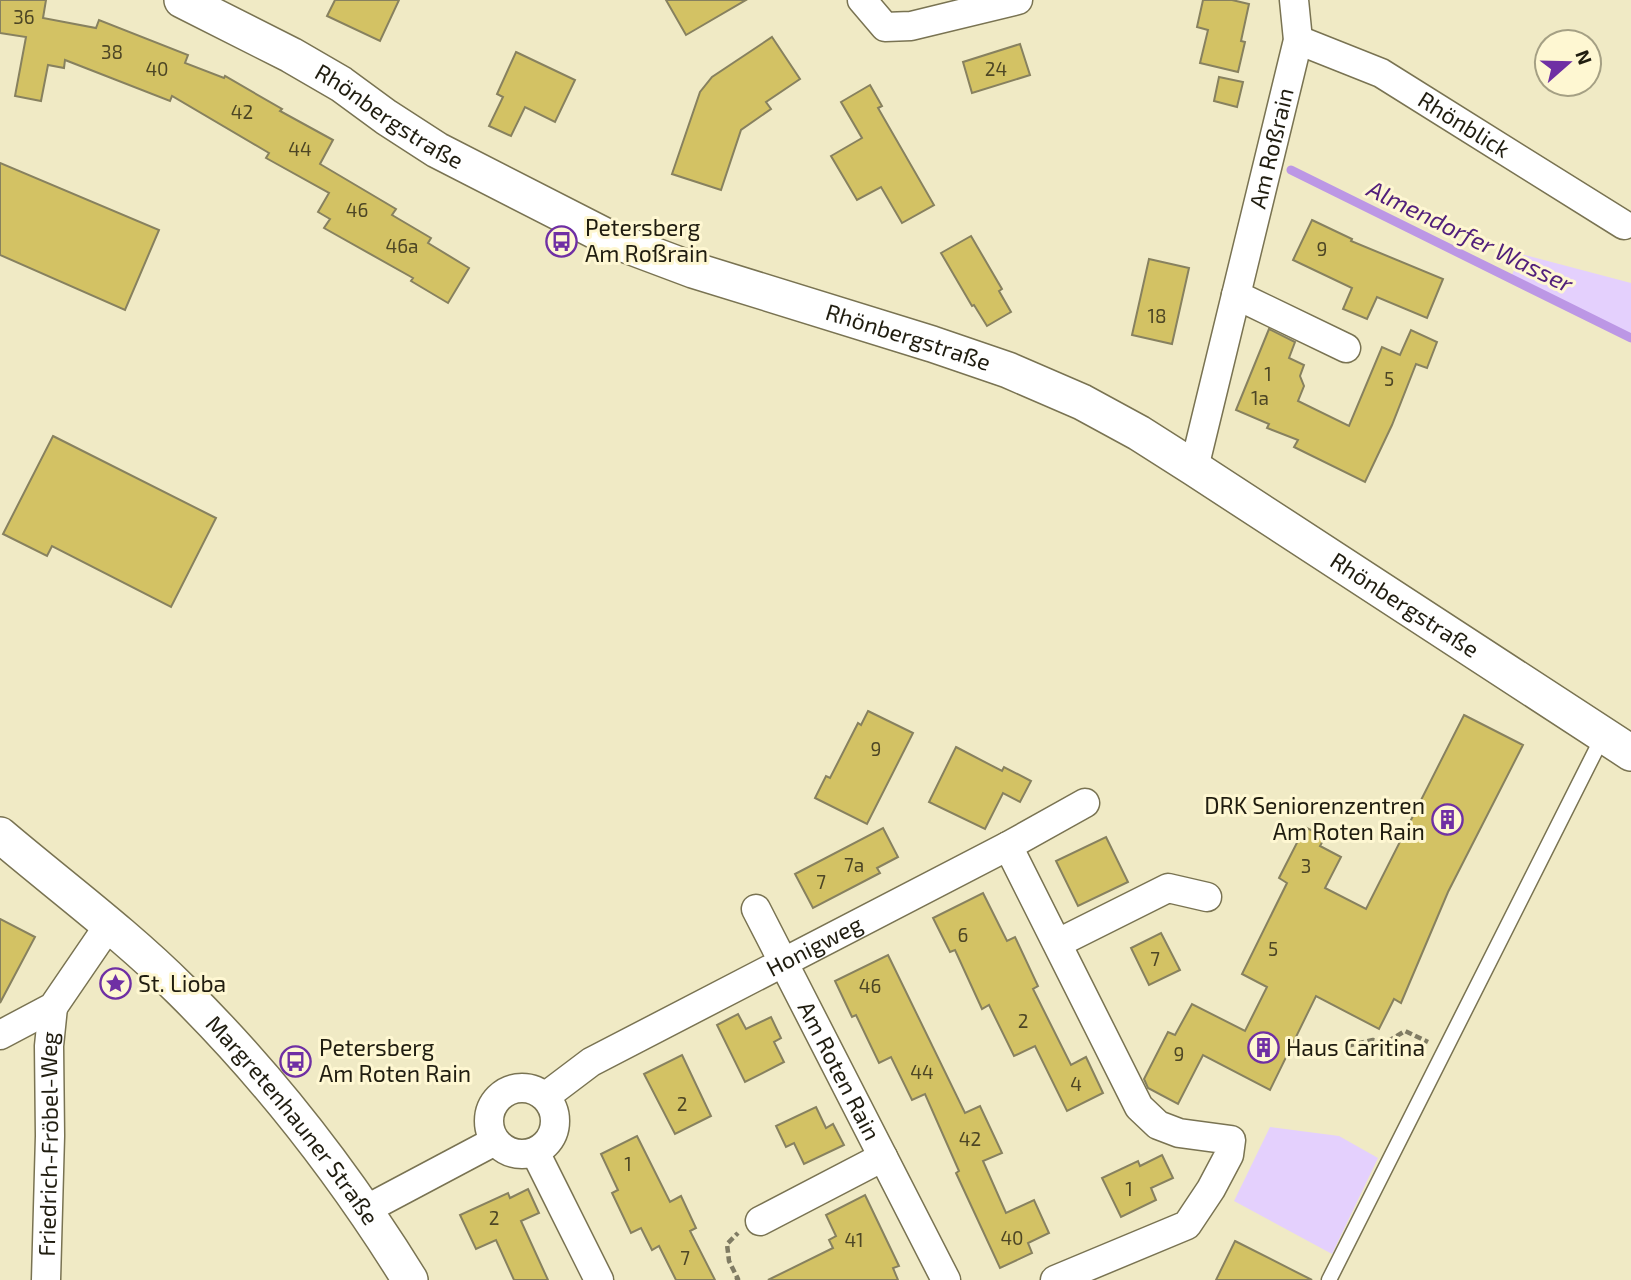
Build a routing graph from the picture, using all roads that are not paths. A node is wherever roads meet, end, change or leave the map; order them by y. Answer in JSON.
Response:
{"nodes":[{"id":1,"x":182,"y":0,"type":"edge"},
{"id":2,"x":862,"y":0,"type":"edge"},
{"id":3,"x":1018,"y":0,"type":"edge"},
{"id":4,"x":1294,"y":0,"type":"edge"},
{"id":5,"x":1298,"y":40,"type":"junction"},
{"id":6,"x":1624,"y":225,"type":"dead end"},
{"id":7,"x":1236,"y":295,"type":"junction"},
{"id":8,"x":1346,"y":348,"type":"dead end"},
{"id":9,"x":1195,"y":468,"type":"junction"},
{"id":10,"x":1617,"y":744,"type":"edge"},
{"id":11,"x":1085,"y":803,"type":"dead end"},
{"id":12,"x":0,"y":835,"type":"edge"},
{"id":13,"x":1008,"y":846,"type":"junction"},
{"id":14,"x":1207,"y":897,"type":"dead end"},
{"id":15,"x":756,"y":909,"type":"dead end"},
{"id":16,"x":109,"y":925,"type":"junction"},
{"id":17,"x":1058,"y":943,"type":"junction"},
{"id":18,"x":784,"y":961,"type":"junction"},
{"id":19,"x":53,"y":1007,"type":"junction"},
{"id":20,"x":0,"y":1035,"type":"edge"},
{"id":21,"x":546,"y":1097,"type":"junction"},
{"id":22,"x":495,"y":1141,"type":"junction"},
{"id":23,"x":535,"y":1152,"type":"junction"},
{"id":24,"x":883,"y":1157,"type":"junction"},
{"id":25,"x":365,"y":1210,"type":"junction"},
{"id":26,"x":760,"y":1221,"type":"road end"},
{"id":27,"x":46,"y":1280,"type":"edge"},
{"id":28,"x":410,"y":1280,"type":"edge"},
{"id":29,"x":599,"y":1280,"type":"edge"},
{"id":30,"x":946,"y":1280,"type":"edge"},
{"id":31,"x":1055,"y":1280,"type":"edge"},
{"id":32,"x":1329,"y":1280,"type":"edge"}],
"edges":[{"from":1,"to":9,"type":"street","name":"Rhönbergstraße"},
{"from":2,"to":3,"type":"street"},
{"from":4,"to":5,"type":"street","name":"Am Roßrain"},
{"from":5,"to":6,"type":"street","name":"Rhönblick"},
{"from":5,"to":7,"type":"street","name":"Am Roßrain"},
{"from":7,"to":8,"type":"street"},
{"from":7,"to":9,"type":"street","name":"Am Roßrain"},
{"from":9,"to":10,"type":"street","name":"Rhönbergstraße"},
{"from":10,"to":32,"type":"lane"},
{"from":11,"to":13,"type":"street","name":"Honigweg"},
{"from":12,"to":16,"type":"street","name":"Margretenhauner Straße"},
{"from":13,"to":17,"type":"street"},
{"from":13,"to":18,"type":"street","name":"Honigweg"},
{"from":14,"to":17,"type":"street"},
{"from":15,"to":18,"type":"street","name":"Am Roten Rain"},
{"from":16,"to":19,"type":"street"},
{"from":16,"to":25,"type":"street","name":"Margretenhauner Straße"},
{"from":17,"to":31,"type":"street"},
{"from":18,"to":21,"type":"street","name":"Honigweg"},
{"from":18,"to":24,"type":"street","name":"Am Roten Rain"},
{"from":19,"to":20,"type":"street"},
{"from":19,"to":27,"type":"street","name":"Friedrich-Fröbel-Weg"},
{"from":21,"to":22,"type":"street"},
{"from":21,"to":23,"type":"street"},
{"from":22,"to":23,"type":"street"},
{"from":22,"to":25,"type":"street"},
{"from":23,"to":29,"type":"street"},
{"from":24,"to":26,"type":"street","name":"Am Roten Rain"},
{"from":24,"to":30,"type":"street","name":"Am Roten Rain"},
{"from":25,"to":28,"type":"street","name":"Margretenhauner Straße"}]}
